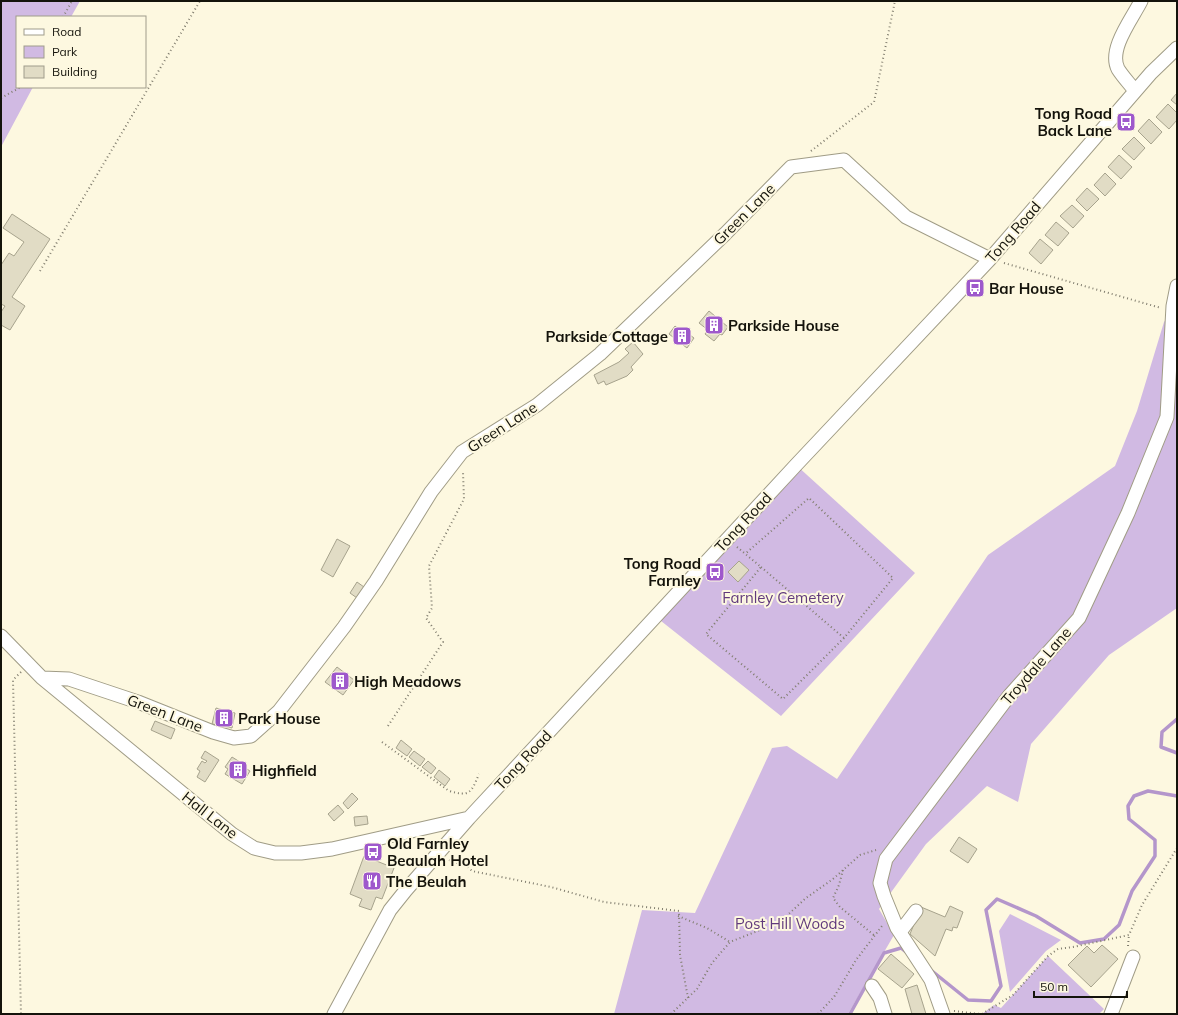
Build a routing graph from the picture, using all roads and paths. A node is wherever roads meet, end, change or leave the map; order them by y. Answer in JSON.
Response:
{"nodes":[{"id":1,"x":72,"y":1,"type":"edge"},
{"id":2,"x":200,"y":1,"type":"edge"},
{"id":3,"x":895,"y":1,"type":"edge"},
{"id":4,"x":1141,"y":1,"type":"edge"},
{"id":5,"x":64,"y":16,"type":"edge"},
{"id":6,"x":1177,"y":48,"type":"edge"},
{"id":7,"x":20,"y":88,"type":"edge"},
{"id":8,"x":1135,"y":91,"type":"junction"},
{"id":9,"x":1,"y":98,"type":"edge"},
{"id":10,"x":808,"y":153,"type":"dead end"},
{"id":11,"x":990,"y":259,"type":"junction"},
{"id":12,"x":40,"y":271,"type":"dead end"},
{"id":13,"x":1177,"y":286,"type":"edge"},
{"id":14,"x":1172,"y":311,"type":"junction"},
{"id":15,"x":462,"y":452,"type":"junction"},
{"id":16,"x":728,"y":538,"type":"junction"},
{"id":17,"x":745,"y":554,"type":"junction"},
{"id":18,"x":761,"y":567,"type":"junction"},
{"id":19,"x":1,"y":636,"type":"edge"},
{"id":20,"x":844,"y":638,"type":"junction"},
{"id":21,"x":28,"y":664,"type":"junction"},
{"id":22,"x":42,"y":678,"type":"junction"},
{"id":23,"x":388,"y":726,"type":"dead end"},
{"id":24,"x":382,"y":742,"type":"dead end"},
{"id":25,"x":479,"y":774,"type":"dead end"},
{"id":26,"x":469,"y":818,"type":"junction"},
{"id":27,"x":1177,"y":848,"type":"edge"},
{"id":28,"x":438,"y":853,"type":"junction"},
{"id":29,"x":860,"y":855,"type":"dead end"},
{"id":30,"x":844,"y":869,"type":"junction"},
{"id":31,"x":916,"y":911,"type":"dead end"},
{"id":32,"x":678,"y":916,"type":"junction"},
{"id":33,"x":884,"y":923,"type":"dead end"},
{"id":34,"x":902,"y":935,"type":"junction"},
{"id":35,"x":875,"y":936,"type":"junction"},
{"id":36,"x":730,"y":942,"type":"junction"},
{"id":37,"x":1133,"y":957,"type":"dead end"},
{"id":38,"x":872,"y":986,"type":"dead end"},
{"id":39,"x":688,"y":998,"type":"junction"},
{"id":40,"x":943,"y":1013,"type":"edge"},
{"id":41,"x":21,"y":1014,"type":"edge"},
{"id":42,"x":334,"y":1014,"type":"edge"},
{"id":43,"x":671,"y":1014,"type":"edge"},
{"id":44,"x":818,"y":1014,"type":"edge"},
{"id":45,"x":885,"y":1014,"type":"edge"},
{"id":46,"x":981,"y":1014,"type":"edge"},
{"id":47,"x":1111,"y":1014,"type":"edge"}],
"edges":[{"from":1,"to":5,"type":"path"},
{"from":2,"to":12,"type":"path"},
{"from":3,"to":10,"type":"path"},
{"from":4,"to":8,"type":"street"},
{"from":6,"to":8,"type":"street","name":"Tong Road"},
{"from":7,"to":9,"type":"path"},
{"from":8,"to":11,"type":"street","name":"Tong Road"},
{"from":11,"to":14,"type":"path"},
{"from":11,"to":15,"type":"street","name":"Green Lane"},
{"from":11,"to":16,"type":"street","name":"Tong Road"},
{"from":13,"to":14,"type":"street","name":"Troydale Lane"},
{"from":14,"to":34,"type":"street","name":"Troydale Lane"},
{"from":15,"to":22,"type":"street","name":"Green Lane"},
{"from":15,"to":23,"type":"path"},
{"from":16,"to":17,"type":"path"},
{"from":16,"to":26,"type":"street","name":"Tong Road"},
{"from":17,"to":18,"type":"path"},
{"from":17,"to":20,"type":"path"},
{"from":18,"to":20,"type":"path"},
{"from":18,"to":20,"type":"path"},
{"from":19,"to":21,"type":"street","name":"Hall Lane"},
{"from":21,"to":22,"type":"street","name":"Hall Lane"},
{"from":21,"to":41,"type":"path"},
{"from":22,"to":26,"type":"street","name":"Hall Lane"},
{"from":24,"to":25,"type":"path"},
{"from":26,"to":28,"type":"street","name":"Tong Road"},
{"from":27,"to":46,"type":"path"},
{"from":28,"to":32,"type":"path"},
{"from":28,"to":42,"type":"street","name":"Tong Road"},
{"from":29,"to":30,"type":"path"},
{"from":30,"to":35,"type":"path"},
{"from":30,"to":36,"type":"path"},
{"from":31,"to":34,"type":"street"},
{"from":32,"to":36,"type":"path"},
{"from":32,"to":39,"type":"path"},
{"from":33,"to":35,"type":"path"},
{"from":34,"to":40,"type":"street","name":"Troydale Lane"},
{"from":35,"to":44,"type":"path"},
{"from":36,"to":39,"type":"path"},
{"from":37,"to":47,"type":"street"},
{"from":38,"to":45,"type":"street"},
{"from":39,"to":43,"type":"path"},
{"from":40,"to":46,"type":"path"}]}
